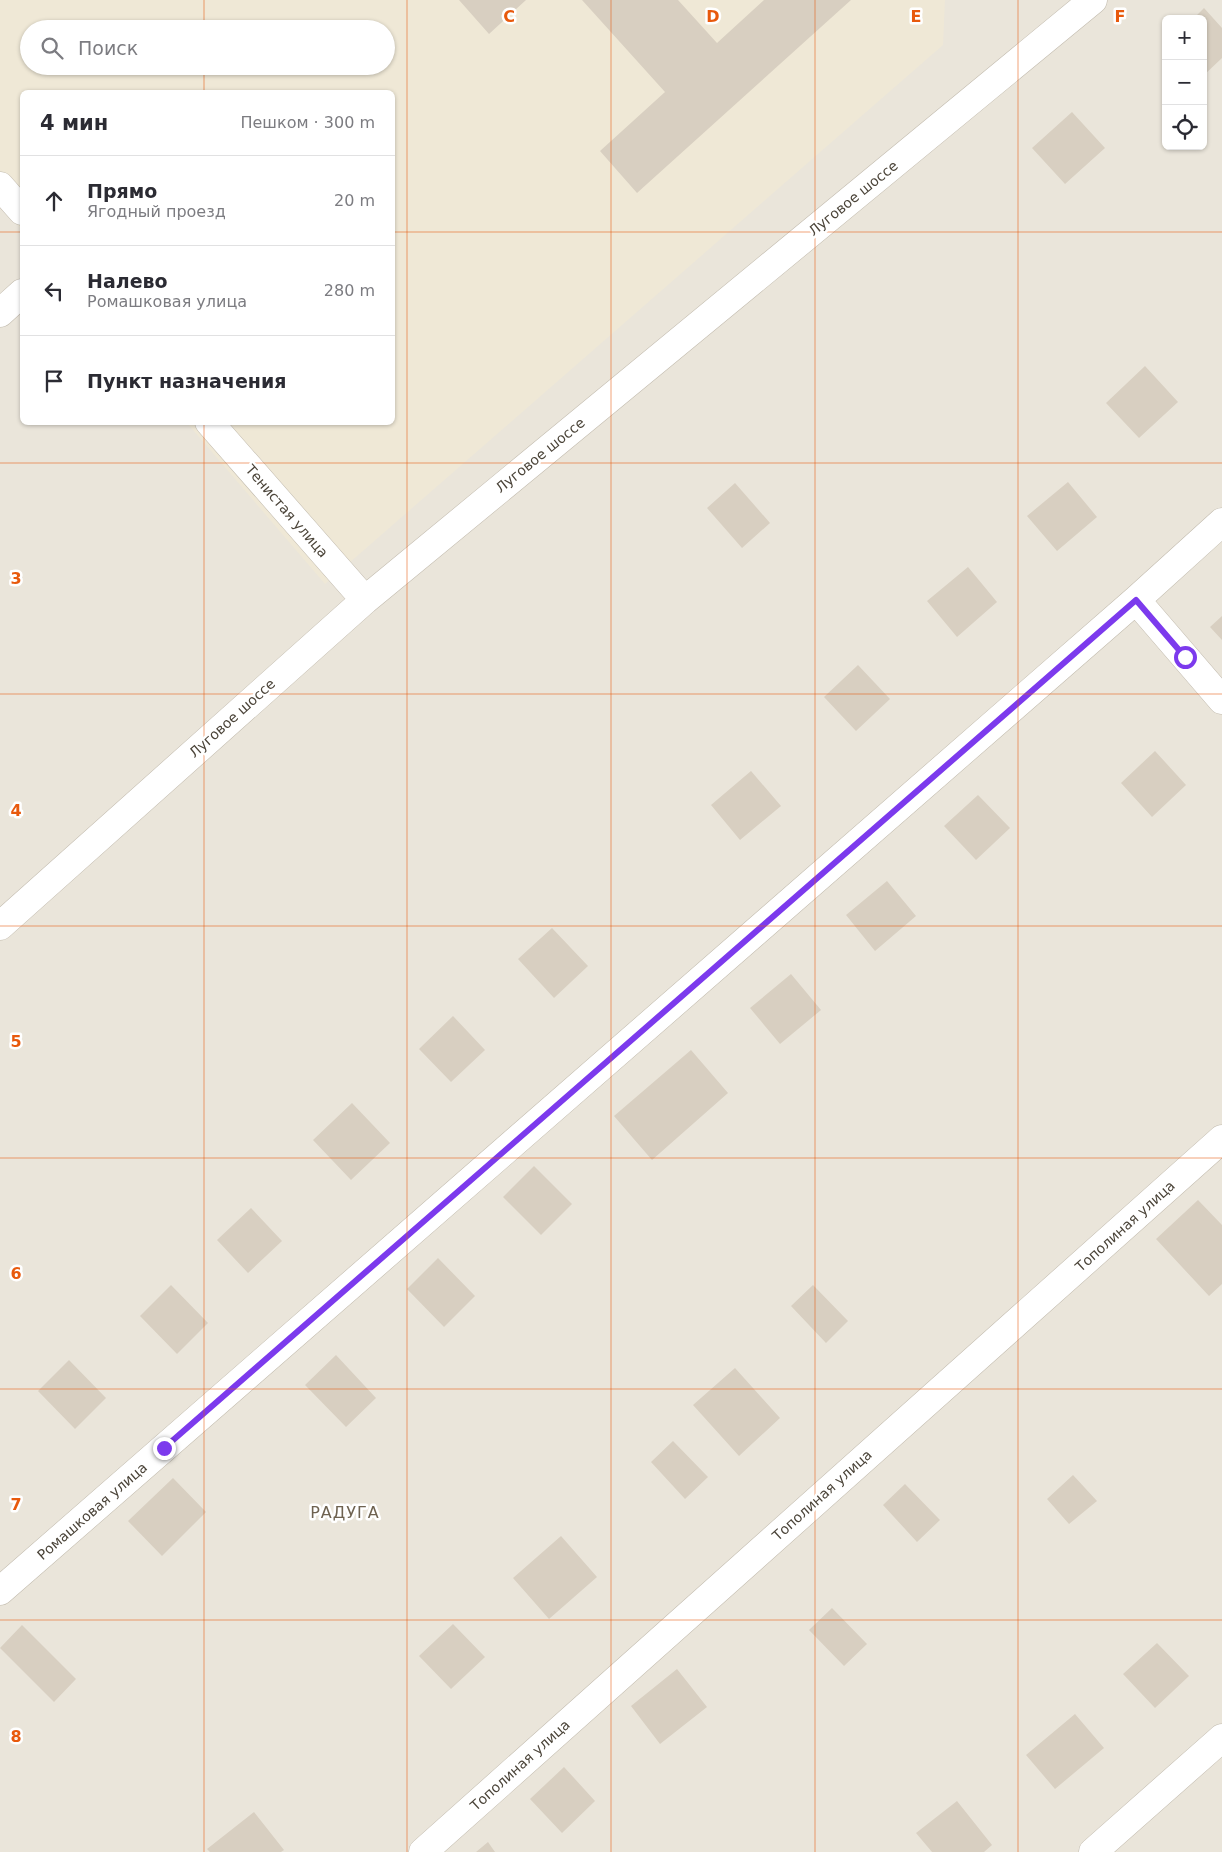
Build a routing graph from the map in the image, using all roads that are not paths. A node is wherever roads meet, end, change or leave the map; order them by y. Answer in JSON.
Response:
{"nodes":[{"id":1,"x":1093,"y":0,"type":"edge"},
{"id":2,"x":0,"y":186,"type":"edge"},
{"id":3,"x":20,"y":209,"type":"edge"},
{"id":4,"x":20,"y":295,"type":"edge"},
{"id":5,"x":0,"y":313,"type":"edge"},
{"id":6,"x":212,"y":425,"type":"edge"},
{"id":7,"x":1222,"y":522,"type":"edge"},
{"id":8,"x":364,"y":600,"type":"junction"},
{"id":9,"x":1136,"y":600,"type":"junction"},
{"id":10,"x":1222,"y":700,"type":"edge"},
{"id":11,"x":0,"y":926,"type":"edge"},
{"id":12,"x":1222,"y":1139,"type":"edge"},
{"id":13,"x":0,"y":1591,"type":"edge"},
{"id":14,"x":1222,"y":1738,"type":"edge"},
{"id":15,"x":423,"y":1852,"type":"edge"},
{"id":16,"x":1092,"y":1852,"type":"edge"}],
"edges":[{"from":1,"to":8,"type":"street","name":"Луговое шоссе"},
{"from":2,"to":3,"type":"street"},
{"from":4,"to":5,"type":"street"},
{"from":6,"to":8,"type":"street","name":"Тенистая улица"},
{"from":7,"to":9,"type":"street","name":"Ромашковая улица"},
{"from":8,"to":11,"type":"street","name":"Луговое шоссе"},
{"from":9,"to":10,"type":"street"},
{"from":9,"to":13,"type":"street","name":"Ромашковая улица"},
{"from":12,"to":15,"type":"street","name":"Тополиная улица"},
{"from":14,"to":16,"type":"street"}]}
